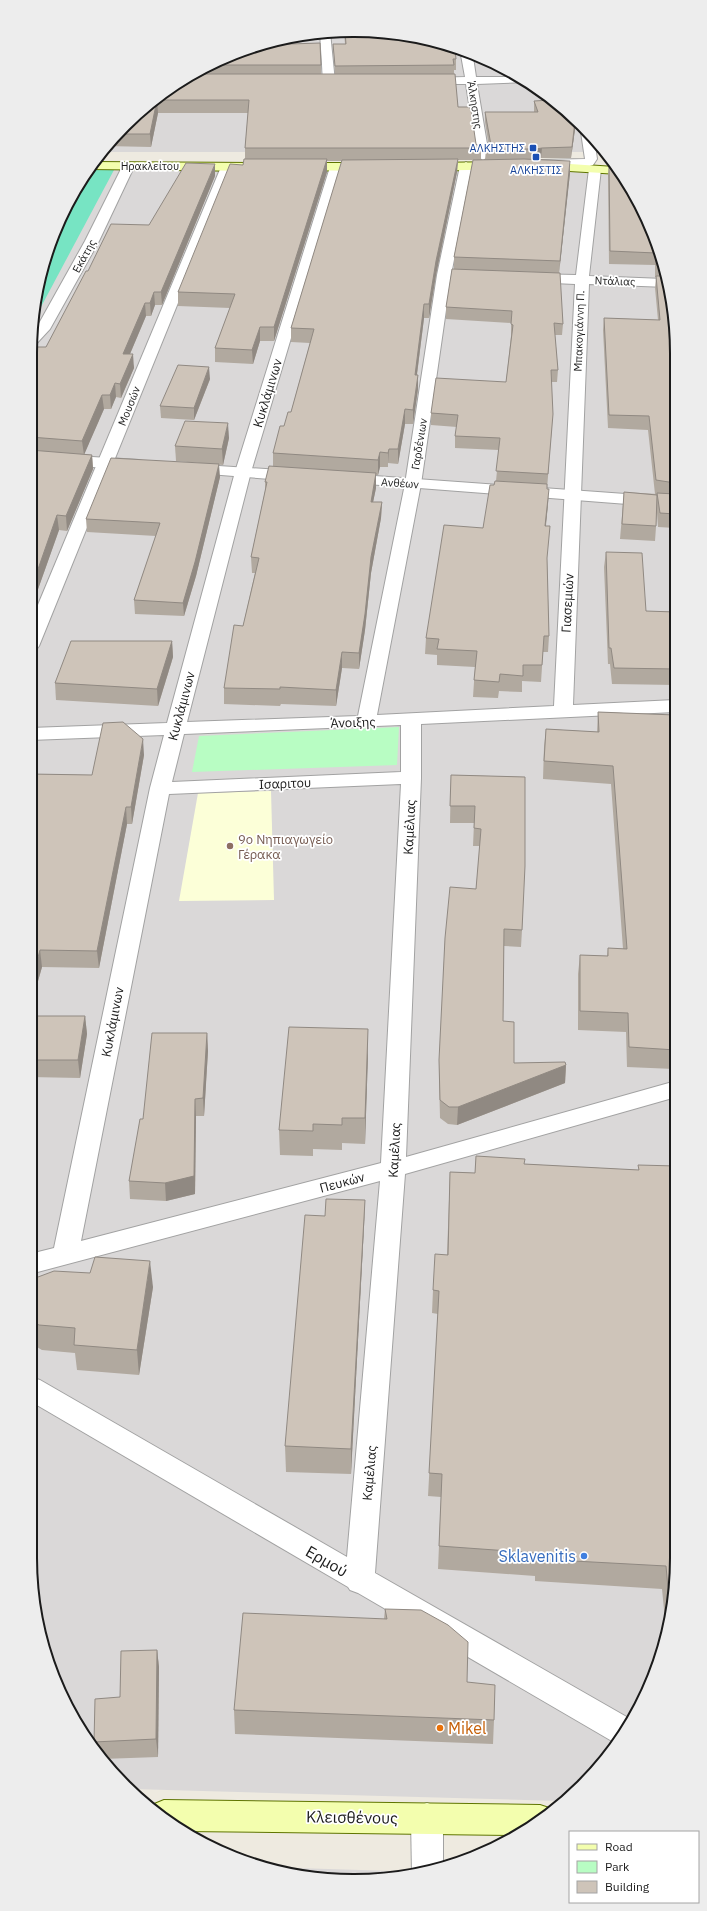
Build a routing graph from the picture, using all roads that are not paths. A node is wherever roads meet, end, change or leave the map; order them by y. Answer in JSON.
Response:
{"nodes":[{"id":1,"x":325,"y":39,"type":"edge"},
{"id":2,"x":468,"y":58,"type":"edge"},
{"id":3,"x":514,"y":80,"type":"edge"},
{"id":4,"x":472,"y":81,"type":"junction"},
{"id":5,"x":344,"y":82,"type":"edge"},
{"id":6,"x":416,"y":82,"type":"edge"},
{"id":7,"x":589,"y":143,"type":"edge"},
{"id":8,"x":106,"y":156,"type":"edge"},
{"id":9,"x":262,"y":156,"type":"edge"},
{"id":10,"x":294,"y":156,"type":"edge"},
{"id":11,"x":372,"y":156,"type":"edge"},
{"id":12,"x":483,"y":156,"type":"junction"},
{"id":13,"x":528,"y":162,"type":"edge"},
{"id":14,"x":606,"y":162,"type":"edge"},
{"id":15,"x":593,"y":164,"type":"junction"},
{"id":16,"x":98,"y":166,"type":"edge"},
{"id":17,"x":128,"y":166,"type":"junction"},
{"id":18,"x":227,"y":166,"type":"junction"},
{"id":19,"x":336,"y":166,"type":"junction"},
{"id":20,"x":466,"y":166,"type":"junction"},
{"id":21,"x":383,"y":167,"type":"edge"},
{"id":22,"x":611,"y":169,"type":"edge"},
{"id":23,"x":444,"y":275,"type":"junction"},
{"id":24,"x":460,"y":275,"type":"edge"},
{"id":25,"x":521,"y":278,"type":"edge"},
{"id":26,"x":582,"y":280,"type":"junction"},
{"id":27,"x":662,"y":283,"type":"edge"},
{"id":28,"x":38,"y":329,"type":"edge"},
{"id":29,"x":37,"y":458,"type":"edge"},
{"id":30,"x":106,"y":463,"type":"junction"},
{"id":31,"x":152,"y":466,"type":"edge"},
{"id":32,"x":175,"y":468,"type":"edge"},
{"id":33,"x":243,"y":472,"type":"junction"},
{"id":34,"x":312,"y":477,"type":"edge"},
{"id":35,"x":335,"y":479,"type":"edge"},
{"id":36,"x":413,"y":484,"type":"junction"},
{"id":37,"x":572,"y":495,"type":"junction"},
{"id":38,"x":667,"y":501,"type":"edge"},
{"id":39,"x":37,"y":617,"type":"edge"},
{"id":40,"x":670,"y":706,"type":"edge"},
{"id":41,"x":563,"y":711,"type":"junction"},
{"id":42,"x":410,"y":719,"type":"junction"},
{"id":43,"x":366,"y":721,"type":"junction"},
{"id":44,"x":174,"y":728,"type":"junction"},
{"id":45,"x":37,"y":734,"type":"edge"},
{"id":46,"x":411,"y":778,"type":"junction"},
{"id":47,"x":160,"y":788,"type":"junction"},
{"id":48,"x":670,"y":1091,"type":"edge"},
{"id":49,"x":393,"y":1169,"type":"junction"},
{"id":50,"x":65,"y":1254,"type":"junction"},
{"id":51,"x":37,"y":1262,"type":"edge"},
{"id":52,"x":37,"y":1392,"type":"edge"},
{"id":53,"x":360,"y":1581,"type":"junction"},
{"id":54,"x":619,"y":1729,"type":"edge"},
{"id":55,"x":170,"y":1815,"type":"edge"},
{"id":56,"x":427,"y":1818,"type":"junction"},
{"id":57,"x":531,"y":1820,"type":"edge"},
{"id":58,"x":427,"y":1865,"type":"edge"}],
"edges":[{"from":1,"to":5,"type":"street"},
{"from":2,"to":4,"type":"street","name":"Άλκηστης"},
{"from":3,"to":4,"type":"street"},
{"from":4,"to":6,"type":"street"},
{"from":4,"to":12,"type":"street","name":"Άλκηστης"},
{"from":7,"to":15,"type":"street","name":"Μπακογιάννη Π."},
{"from":8,"to":9,"type":"main road","name":"Ηρακλείτου"},
{"from":10,"to":11,"type":"main road"},
{"from":12,"to":20,"type":"main road"},
{"from":12,"to":20,"type":"main road"},
{"from":13,"to":15,"type":"main road"},
{"from":14,"to":15,"type":"main road"},
{"from":15,"to":22,"type":"main road"},
{"from":15,"to":26,"type":"street","name":"Μπακογιάννη Π."},
{"from":16,"to":17,"type":"main road","name":"Ηρακλείτου"},
{"from":17,"to":18,"type":"main road","name":"Ηρακλείτου"},
{"from":17,"to":28,"type":"street","name":"Εκάτης"},
{"from":18,"to":19,"type":"main road","name":"Ηρακλείτου"},
{"from":18,"to":30,"type":"street","name":"Μουσών"},
{"from":19,"to":21,"type":"main road","name":"Ηρακλείτου"},
{"from":19,"to":33,"type":"street","name":"Κυκλάμινων"},
{"from":20,"to":23,"type":"street","name":"Γαρδένιων"},
{"from":23,"to":24,"type":"street"},
{"from":23,"to":36,"type":"street","name":"Γαρδένιων"},
{"from":25,"to":26,"type":"street","name":"Ντάλιας"},
{"from":26,"to":27,"type":"street","name":"Ντάλιας"},
{"from":26,"to":37,"type":"street","name":"Μπακογιάννη Π."},
{"from":29,"to":30,"type":"street"},
{"from":30,"to":31,"type":"street"},
{"from":30,"to":39,"type":"street","name":"Μουσών"},
{"from":32,"to":33,"type":"street"},
{"from":33,"to":34,"type":"street"},
{"from":33,"to":44,"type":"street","name":"Κυκλάμινων"},
{"from":35,"to":36,"type":"street","name":"Ανθέων"},
{"from":36,"to":37,"type":"street","name":"Ανθέων"},
{"from":36,"to":43,"type":"street","name":"Γαρδένιων"},
{"from":37,"to":38,"type":"street","name":"Ανθέων"},
{"from":37,"to":41,"type":"street","name":"Γιασεμιών"},
{"from":40,"to":41,"type":"street","name":"Άνοιξης"},
{"from":41,"to":42,"type":"street","name":"Άνοιξης"},
{"from":42,"to":43,"type":"street","name":"Άνοιξης"},
{"from":42,"to":46,"type":"street","name":"Καμέλιας"},
{"from":43,"to":44,"type":"street","name":"Άνοιξης"},
{"from":44,"to":45,"type":"street","name":"Άνοιξης"},
{"from":44,"to":47,"type":"street","name":"Κυκλάμινων"},
{"from":46,"to":47,"type":"street","name":"Ισαριτου"},
{"from":46,"to":49,"type":"street","name":"Καμέλιας"},
{"from":47,"to":50,"type":"street","name":"Κυκλάμινων"},
{"from":48,"to":49,"type":"street","name":"Πευκών"},
{"from":49,"to":50,"type":"street","name":"Πευκών"},
{"from":49,"to":53,"type":"street","name":"Καμέλιας"},
{"from":50,"to":51,"type":"street","name":"Πευκών"},
{"from":52,"to":53,"type":"street","name":"Ερμού"},
{"from":53,"to":54,"type":"street","name":"Ερμού"},
{"from":55,"to":56,"type":"main road","name":"Κλεισθένους"},
{"from":56,"to":57,"type":"main road","name":"Κλεισθένους"},
{"from":56,"to":58,"type":"street"}]}
